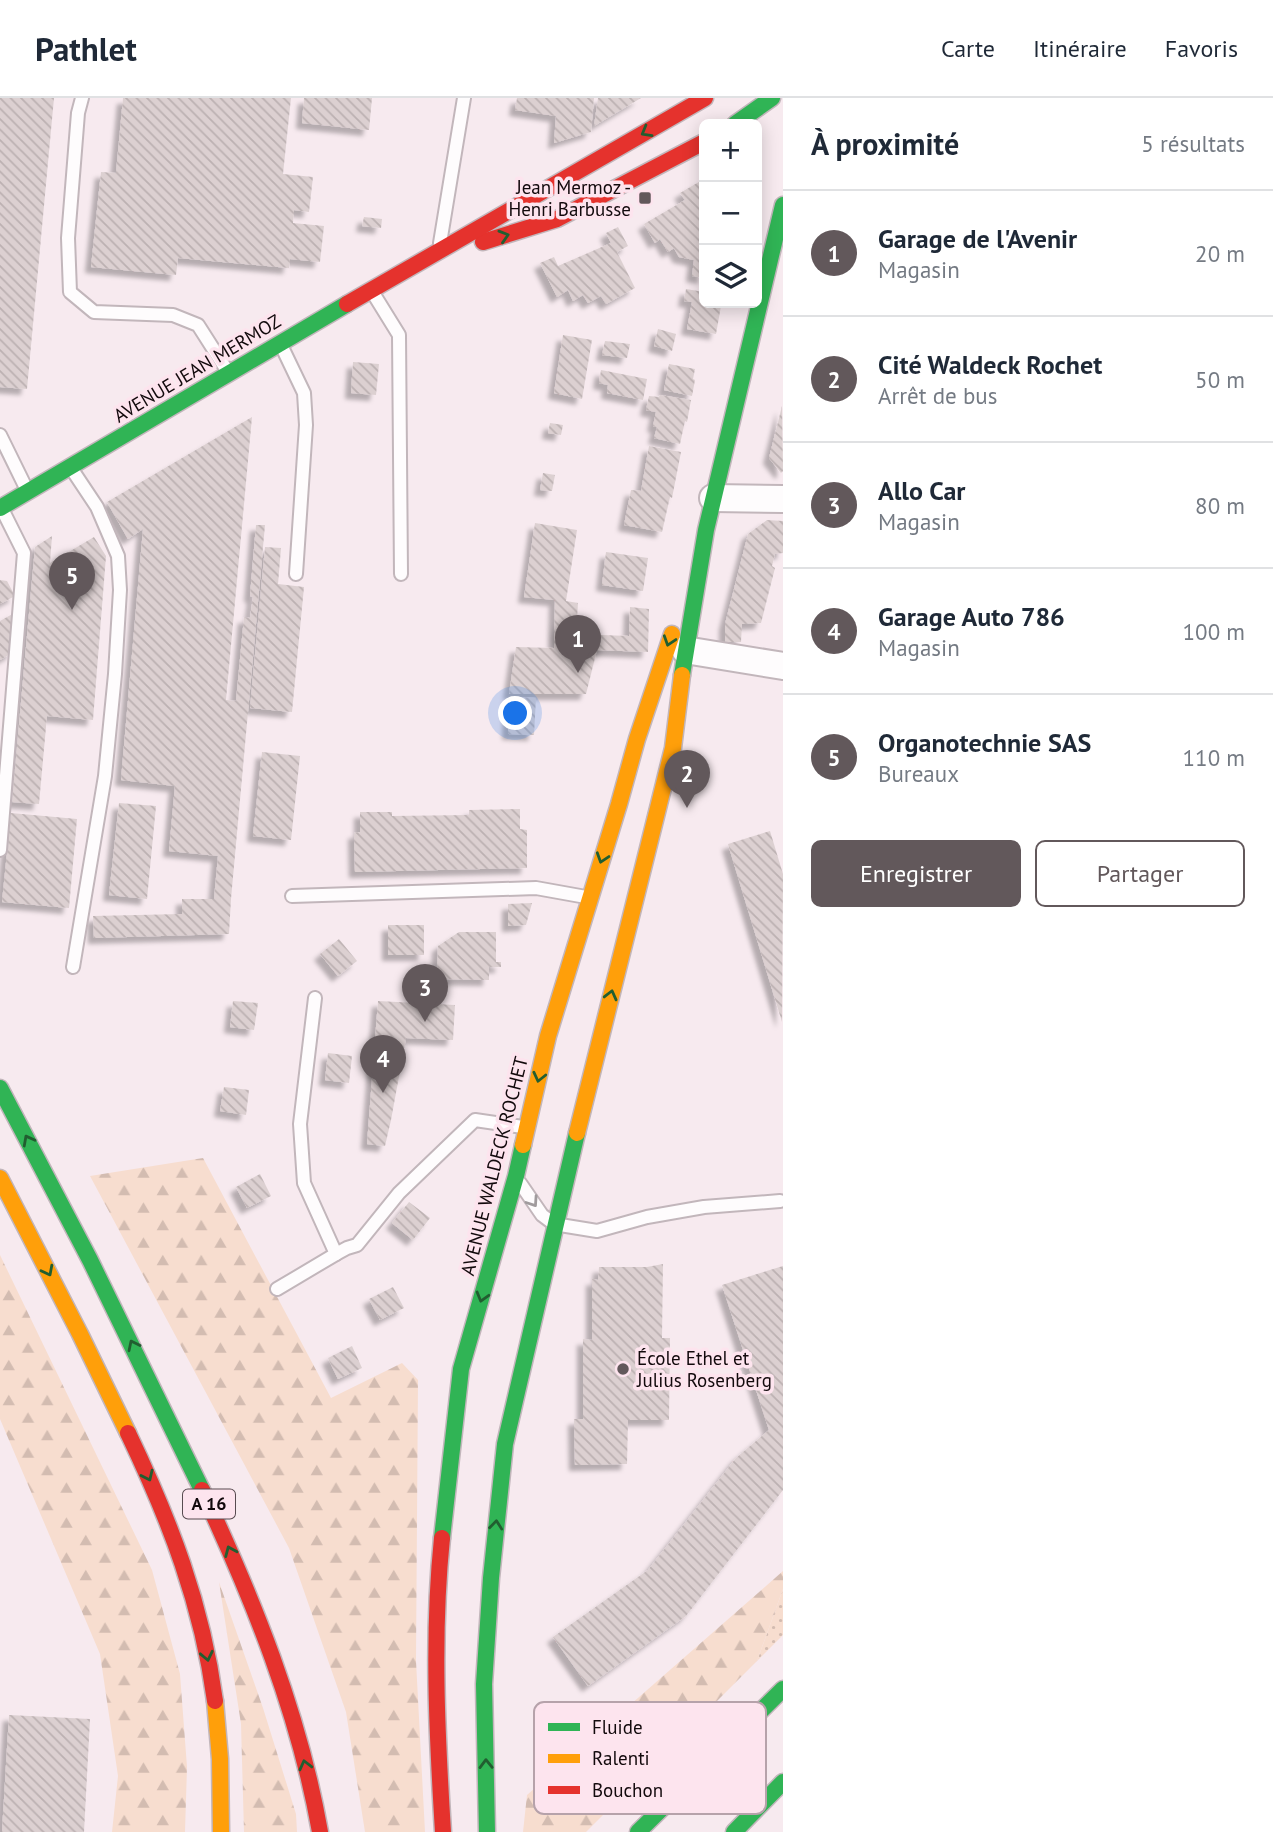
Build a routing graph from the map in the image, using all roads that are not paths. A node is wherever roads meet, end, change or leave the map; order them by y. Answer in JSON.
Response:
{"nodes":[{"id":1,"x":82,"y":98,"type":"edge"},
{"id":2,"x":464,"y":98,"type":"edge"},
{"id":3,"x":705,"y":98,"type":"edge"},
{"id":4,"x":772,"y":98,"type":"edge"},
{"id":5,"x":742,"y":119,"type":"edge"},
{"id":6,"x":699,"y":145,"type":"edge"},
{"id":7,"x":783,"y":205,"type":"edge"},
{"id":8,"x":783,"y":247,"type":"edge"},
{"id":9,"x":438,"y":250,"type":"junction"},
{"id":10,"x":416,"y":264,"type":"junction"},
{"id":11,"x":371,"y":290,"type":"junction"},
{"id":12,"x":757,"y":316,"type":"junction"},
{"id":13,"x":280,"y":343,"type":"junction"},
{"id":14,"x":229,"y":373,"type":"junction"},
{"id":15,"x":0,"y":435,"type":"edge"},
{"id":16,"x":70,"y":467,"type":"junction"},
{"id":17,"x":28,"y":492,"type":"junction"},
{"id":18,"x":713,"y":498,"type":"junction"},
{"id":19,"x":783,"y":499,"type":"edge"},
{"id":20,"x":1,"y":508,"type":"edge"},
{"id":21,"x":706,"y":530,"type":"junction"},
{"id":22,"x":296,"y":574,"type":"dead end"},
{"id":23,"x":401,"y":574,"type":"dead end"},
{"id":24,"x":685,"y":650,"type":"junction"},
{"id":25,"x":783,"y":666,"type":"edge"},
{"id":26,"x":0,"y":850,"type":"edge"},
{"id":27,"x":292,"y":896,"type":"dead end"},
{"id":28,"x":590,"y":897,"type":"junction"},
{"id":29,"x":73,"y":967,"type":"dead end"},
{"id":30,"x":315,"y":998,"type":"dead end"},
{"id":31,"x":0,"y":1088,"type":"edge"},
{"id":32,"x":527,"y":1127,"type":"junction"},
{"id":33,"x":516,"y":1176,"type":"junction"},
{"id":34,"x":0,"y":1178,"type":"edge"},
{"id":35,"x":780,"y":1201,"type":"dead end"},
{"id":36,"x":554,"y":1224,"type":"junction"},
{"id":37,"x":336,"y":1255,"type":"junction"},
{"id":38,"x":277,"y":1289,"type":"dead end"},
{"id":39,"x":783,"y":1689,"type":"edge"},
{"id":40,"x":766,"y":1706,"type":"edge"},
{"id":41,"x":783,"y":1782,"type":"edge"},
{"id":42,"x":766,"y":1799,"type":"edge"},
{"id":43,"x":656,"y":1814,"type":"edge"},
{"id":44,"x":752,"y":1814,"type":"edge"},
{"id":45,"x":221,"y":1832,"type":"edge"},
{"id":46,"x":320,"y":1832,"type":"edge"},
{"id":47,"x":443,"y":1832,"type":"edge"},
{"id":48,"x":487,"y":1832,"type":"edge"},
{"id":49,"x":638,"y":1832,"type":"edge"},
{"id":50,"x":734,"y":1832,"type":"edge"}],
"edges":[{"from":1,"to":14,"type":"lane"},
{"from":2,"to":9,"type":"lane"},
{"from":3,"to":9,"type":"main road","name":"AVENUE JEAN MERMOZ","one_way":true},
{"from":4,"to":5,"type":"main road"},
{"from":10,"to":6,"type":"main road","name":"AVENUE JEAN MERMOZ","one_way":true},
{"from":7,"to":12,"type":"main road","name":"AVENUE WALDECK ROCHET"},
{"from":8,"to":12,"type":"main road","name":"AVENUE WALDECK ROCHET"},
{"from":9,"to":10,"type":"main road","name":"AVENUE JEAN MERMOZ"},
{"from":10,"to":11,"type":"main road","name":"AVENUE JEAN MERMOZ"},
{"from":11,"to":13,"type":"main road","name":"AVENUE JEAN MERMOZ"},
{"from":11,"to":23,"type":"lane"},
{"from":12,"to":18,"type":"main road","name":"AVENUE WALDECK ROCHET"},
{"from":13,"to":14,"type":"main road","name":"AVENUE JEAN MERMOZ"},
{"from":13,"to":22,"type":"lane"},
{"from":14,"to":16,"type":"main road","name":"AVENUE JEAN MERMOZ"},
{"from":15,"to":17,"type":"lane"},
{"from":16,"to":17,"type":"main road","name":"AVENUE JEAN MERMOZ"},
{"from":16,"to":29,"type":"lane"},
{"from":17,"to":20,"type":"main road","name":"AVENUE JEAN MERMOZ"},
{"from":18,"to":19,"type":"street"},
{"from":18,"to":21,"type":"main road","name":"AVENUE WALDECK ROCHET"},
{"from":20,"to":26,"type":"lane"},
{"from":21,"to":24,"type":"main road","name":"AVENUE WALDECK ROCHET"},
{"from":21,"to":28,"type":"main road","name":"AVENUE WALDECK ROCHET","one_way":true},
{"from":24,"to":25,"type":"street"},
{"from":36,"to":24,"type":"main road","name":"AVENUE WALDECK ROCHET","one_way":true},
{"from":27,"to":28,"type":"lane"},
{"from":28,"to":32,"type":"main road","name":"AVENUE WALDECK ROCHET","one_way":true},
{"from":30,"to":37,"type":"lane"},
{"from":46,"to":31,"type":"main road","number":"A 16","one_way":true},
{"from":32,"to":33,"type":"main road","name":"AVENUE WALDECK ROCHET"},
{"from":32,"to":37,"type":"lane"},
{"from":33,"to":36,"type":"lane","one_way":true},
{"from":33,"to":47,"type":"main road","name":"AVENUE WALDECK ROCHET","one_way":true},
{"from":34,"to":45,"type":"main road","number":"A 16","one_way":true},
{"from":35,"to":36,"type":"lane"},
{"from":48,"to":36,"type":"main road","name":"AVENUE WALDECK ROCHET","one_way":true},
{"from":37,"to":38,"type":"lane"},
{"from":39,"to":40,"type":"main road"},
{"from":41,"to":42,"type":"main road"},
{"from":43,"to":49,"type":"main road"},
{"from":44,"to":50,"type":"main road"}]}
